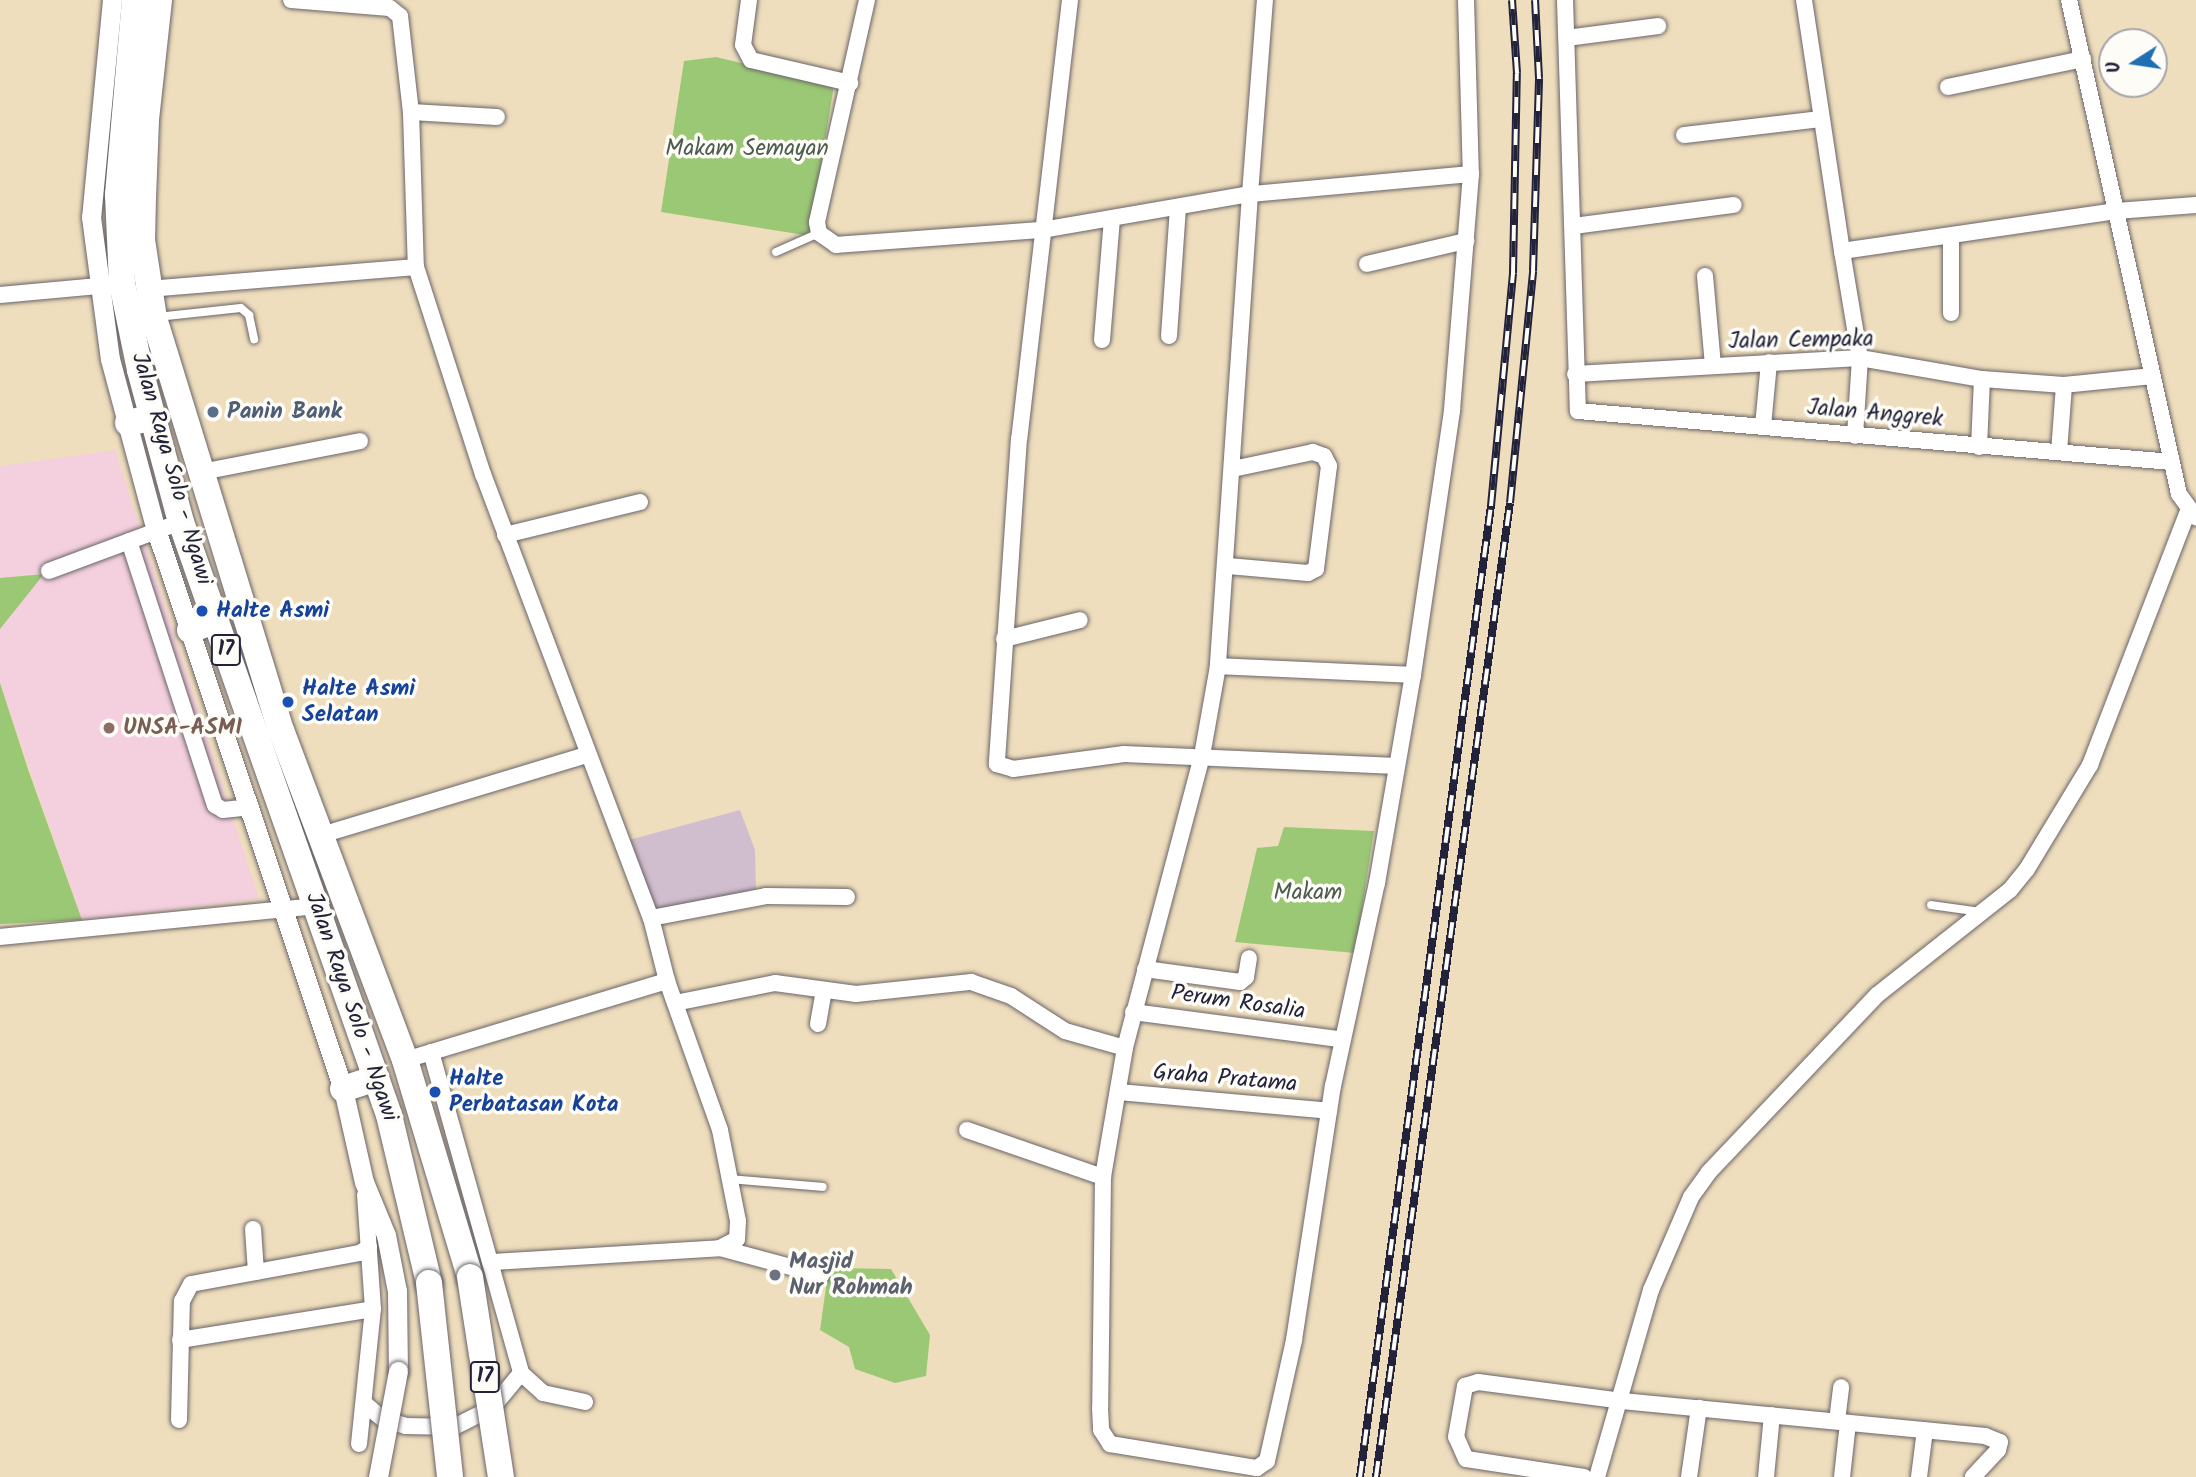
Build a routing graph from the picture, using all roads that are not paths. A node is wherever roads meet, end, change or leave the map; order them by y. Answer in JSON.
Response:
{"nodes":[{"id":1,"x":112,"y":0,"type":"edge"},
{"id":2,"x":135,"y":0,"type":"edge"},
{"id":3,"x":159,"y":0,"type":"edge"},
{"id":4,"x":291,"y":0,"type":"edge"},
{"id":5,"x":749,"y":0,"type":"edge"},
{"id":6,"x":867,"y":0,"type":"edge"},
{"id":7,"x":1070,"y":0,"type":"edge"},
{"id":8,"x":1265,"y":0,"type":"edge"},
{"id":9,"x":1466,"y":0,"type":"edge"},
{"id":10,"x":1565,"y":0,"type":"edge"},
{"id":11,"x":1804,"y":0,"type":"edge"},
{"id":12,"x":2069,"y":0,"type":"edge"},
{"id":13,"x":397,"y":5,"type":"edge"},
{"id":14,"x":1658,"y":26,"type":"dead end"},
{"id":15,"x":1567,"y":38,"type":"junction"},
{"id":16,"x":2083,"y":59,"type":"junction"},
{"id":17,"x":850,"y":83,"type":"junction"},
{"id":18,"x":1948,"y":86,"type":"dead end"},
{"id":19,"x":112,"y":99,"type":"junction"},
{"id":20,"x":411,"y":112,"type":"junction"},
{"id":21,"x":497,"y":117,"type":"dead end"},
{"id":22,"x":1821,"y":119,"type":"junction"},
{"id":23,"x":1684,"y":135,"type":"dead end"},
{"id":24,"x":1471,"y":174,"type":"junction"},
{"id":25,"x":1251,"y":194,"type":"junction"},
{"id":26,"x":1734,"y":205,"type":"dead end"},
{"id":27,"x":2196,"y":205,"type":"edge"},
{"id":28,"x":1178,"y":207,"type":"junction"},
{"id":29,"x":2116,"y":211,"type":"junction"},
{"id":30,"x":1112,"y":219,"type":"junction"},
{"id":31,"x":1574,"y":226,"type":"junction"},
{"id":32,"x":1042,"y":230,"type":"junction"},
{"id":33,"x":819,"y":233,"type":"junction"},
{"id":34,"x":1951,"y":236,"type":"junction"},
{"id":35,"x":1466,"y":241,"type":"junction"},
{"id":36,"x":1842,"y":251,"type":"junction"},
{"id":37,"x":776,"y":252,"type":"dead end"},
{"id":38,"x":1367,"y":264,"type":"dead end"},
{"id":39,"x":416,"y":267,"type":"junction"},
{"id":40,"x":1705,"y":276,"type":"dead end"},
{"id":41,"x":110,"y":285,"type":"junction"},
{"id":42,"x":148,"y":289,"type":"junction"},
{"id":43,"x":0,"y":295,"type":"edge"},
{"id":44,"x":1951,"y":313,"type":"dead end"},
{"id":45,"x":154,"y":318,"type":"junction"},
{"id":46,"x":1169,"y":336,"type":"dead end"},
{"id":47,"x":254,"y":339,"type":"dead end"},
{"id":48,"x":1102,"y":340,"type":"dead end"},
{"id":49,"x":1860,"y":358,"type":"junction"},
{"id":50,"x":1769,"y":362,"type":"junction"},
{"id":51,"x":1713,"y":366,"type":"junction"},
{"id":52,"x":1575,"y":374,"type":"junction"},
{"id":53,"x":2153,"y":376,"type":"junction"},
{"id":54,"x":1982,"y":379,"type":"junction"},
{"id":55,"x":2064,"y":385,"type":"junction"},
{"id":56,"x":1763,"y":426,"type":"junction"},
{"id":57,"x":1855,"y":436,"type":"junction"},
{"id":58,"x":360,"y":442,"type":"dead end"},
{"id":59,"x":1979,"y":447,"type":"junction"},
{"id":60,"x":2059,"y":452,"type":"junction"},
{"id":61,"x":2172,"y":462,"type":"junction"},
{"id":62,"x":1233,"y":468,"type":"junction"},
{"id":63,"x":201,"y":472,"type":"junction"},
{"id":64,"x":640,"y":502,"type":"dead end"},
{"id":65,"x":2192,"y":514,"type":"edge"},
{"id":66,"x":169,"y":527,"type":"junction"},
{"id":67,"x":505,"y":535,"type":"junction"},
{"id":68,"x":129,"y":541,"type":"junction"},
{"id":69,"x":1228,"y":566,"type":"junction"},
{"id":70,"x":49,"y":571,"type":"dead end"},
{"id":71,"x":216,"y":620,"type":"junction"},
{"id":72,"x":1080,"y":620,"type":"dead end"},
{"id":73,"x":190,"y":630,"type":"junction"},
{"id":74,"x":1004,"y":639,"type":"junction"},
{"id":75,"x":1219,"y":666,"type":"junction"},
{"id":76,"x":1413,"y":675,"type":"junction"},
{"id":77,"x":587,"y":755,"type":"junction"},
{"id":78,"x":1202,"y":756,"type":"junction"},
{"id":79,"x":1396,"y":766,"type":"junction"},
{"id":80,"x":251,"y":807,"type":"junction"},
{"id":81,"x":318,"y":836,"type":"junction"},
{"id":82,"x":847,"y":897,"type":"dead end"},
{"id":83,"x":1931,"y":905,"type":"dead end"},
{"id":84,"x":316,"y":906,"type":"junction"},
{"id":85,"x":282,"y":909,"type":"junction"},
{"id":86,"x":1981,"y":912,"type":"junction"},
{"id":87,"x":650,"y":918,"type":"junction"},
{"id":88,"x":0,"y":937,"type":"edge"},
{"id":89,"x":1249,"y":958,"type":"dead end"},
{"id":90,"x":1145,"y":969,"type":"junction"},
{"id":91,"x":667,"y":981,"type":"junction"},
{"id":92,"x":824,"y":990,"type":"junction"},
{"id":93,"x":675,"y":1003,"type":"junction"},
{"id":94,"x":1133,"y":1012,"type":"junction"},
{"id":95,"x":818,"y":1024,"type":"dead end"},
{"id":96,"x":1338,"y":1039,"type":"dead end"},
{"id":97,"x":1125,"y":1048,"type":"junction"},
{"id":98,"x":431,"y":1052,"type":"junction"},
{"id":99,"x":405,"y":1060,"type":"junction"},
{"id":100,"x":376,"y":1078,"type":"junction"},
{"id":101,"x":343,"y":1089,"type":"junction"},
{"id":102,"x":1118,"y":1092,"type":"junction"},
{"id":103,"x":1329,"y":1111,"type":"junction"},
{"id":104,"x":967,"y":1130,"type":"dead end"},
{"id":105,"x":1104,"y":1177,"type":"junction"},
{"id":106,"x":730,"y":1179,"type":"junction"},
{"id":107,"x":364,"y":1182,"type":"junction"},
{"id":108,"x":824,"y":1187,"type":"dead end"},
{"id":109,"x":253,"y":1229,"type":"dead end"},
{"id":110,"x":369,"y":1247,"type":"junction"},
{"id":111,"x":720,"y":1248,"type":"junction"},
{"id":112,"x":493,"y":1262,"type":"junction"},
{"id":113,"x":256,"y":1272,"type":"junction"},
{"id":114,"x":821,"y":1276,"type":"dead end"},
{"id":115,"x":373,"y":1309,"type":"junction"},
{"id":116,"x":180,"y":1340,"type":"junction"},
{"id":117,"x":521,"y":1373,"type":"junction"},
{"id":118,"x":1841,"y":1387,"type":"dead end"},
{"id":119,"x":1622,"y":1401,"type":"junction"},
{"id":120,"x":584,"y":1402,"type":"dead end"},
{"id":121,"x":365,"y":1404,"type":"junction"},
{"id":122,"x":1699,"y":1408,"type":"junction"},
{"id":123,"x":1772,"y":1415,"type":"junction"},
{"id":124,"x":179,"y":1420,"type":"dead end"},
{"id":125,"x":1843,"y":1422,"type":"junction"},
{"id":126,"x":1925,"y":1430,"type":"junction"},
{"id":127,"x":359,"y":1444,"type":"dead end"},
{"id":128,"x":378,"y":1477,"type":"edge"},
{"id":129,"x":450,"y":1477,"type":"edge"},
{"id":130,"x":501,"y":1477,"type":"edge"},
{"id":131,"x":1584,"y":1477,"type":"edge"},
{"id":132,"x":1597,"y":1477,"type":"edge"},
{"id":133,"x":1689,"y":1477,"type":"edge"},
{"id":134,"x":1766,"y":1477,"type":"edge"},
{"id":135,"x":1842,"y":1477,"type":"edge"},
{"id":136,"x":1919,"y":1477,"type":"edge"},
{"id":137,"x":1973,"y":1477,"type":"edge"}],
"edges":[{"from":1,"to":19,"type":"street"},
{"from":2,"to":19,"type":"highway","name":"Jalan Raya Solo - Ngawi","number":"17"},
{"from":3,"to":42,"type":"highway","name":"Jalan Raya Solo - Ngawi","number":"17"},
{"from":4,"to":13,"type":"street"},
{"from":5,"to":17,"type":"street"},
{"from":6,"to":17,"type":"street"},
{"from":7,"to":32,"type":"street"},
{"from":8,"to":25,"type":"street"},
{"from":9,"to":24,"type":"street"},
{"from":10,"to":15,"type":"street"},
{"from":11,"to":22,"type":"street"},
{"from":12,"to":16,"type":"street"},
{"from":13,"to":20,"type":"street"},
{"from":14,"to":15,"type":"street"},
{"from":15,"to":31,"type":"street"},
{"from":16,"to":18,"type":"street"},
{"from":16,"to":29,"type":"street"},
{"from":17,"to":33,"type":"street"},
{"from":19,"to":41,"type":"highway","name":"Jalan Raya Solo - Ngawi","number":"17"},
{"from":20,"to":21,"type":"street"},
{"from":20,"to":39,"type":"street"},
{"from":22,"to":23,"type":"street"},
{"from":22,"to":36,"type":"street"},
{"from":24,"to":25,"type":"street"},
{"from":24,"to":35,"type":"street"},
{"from":25,"to":28,"type":"street"},
{"from":25,"to":62,"type":"street"},
{"from":26,"to":31,"type":"street"},
{"from":27,"to":29,"type":"street"},
{"from":28,"to":30,"type":"street"},
{"from":28,"to":46,"type":"street"},
{"from":29,"to":34,"type":"street"},
{"from":29,"to":53,"type":"street"},
{"from":30,"to":32,"type":"street"},
{"from":30,"to":48,"type":"street"},
{"from":31,"to":52,"type":"street"},
{"from":32,"to":33,"type":"street"},
{"from":32,"to":74,"type":"street"},
{"from":33,"to":37,"type":"lane"},
{"from":34,"to":36,"type":"street"},
{"from":34,"to":44,"type":"street"},
{"from":35,"to":38,"type":"street"},
{"from":35,"to":76,"type":"street"},
{"from":36,"to":49,"type":"street"},
{"from":39,"to":42,"type":"street"},
{"from":39,"to":67,"type":"street"},
{"from":40,"to":51,"type":"street"},
{"from":41,"to":43,"type":"street"},
{"from":41,"to":66,"type":"highway","name":"Jalan Raya Solo - Ngawi","number":"17"},
{"from":42,"to":45,"type":"highway","name":"Jalan Raya Solo - Ngawi","number":"17"},
{"from":45,"to":47,"type":"lane"},
{"from":45,"to":63,"type":"highway","name":"Jalan Raya Solo - Ngawi","number":"17"},
{"from":49,"to":50,"type":"street","name":"Jalan Cempaka"},
{"from":49,"to":54,"type":"street","name":"Jalan Cempaka"},
{"from":49,"to":57,"type":"street"},
{"from":50,"to":51,"type":"street","name":"Jalan Cempaka"},
{"from":50,"to":56,"type":"street"},
{"from":51,"to":52,"type":"street","name":"Jalan Cempaka"},
{"from":52,"to":56,"type":"street","name":"Jalan Anggrek"},
{"from":53,"to":55,"type":"street","name":"Jalan Cempaka"},
{"from":53,"to":61,"type":"street"},
{"from":54,"to":55,"type":"street","name":"Jalan Cempaka"},
{"from":54,"to":59,"type":"street"},
{"from":55,"to":60,"type":"street"},
{"from":56,"to":57,"type":"street","name":"Jalan Anggrek"},
{"from":57,"to":59,"type":"street","name":"Jalan Anggrek"},
{"from":58,"to":63,"type":"street"},
{"from":59,"to":60,"type":"street","name":"Jalan Anggrek"},
{"from":60,"to":61,"type":"street","name":"Jalan Anggrek"},
{"from":61,"to":65,"type":"street"},
{"from":62,"to":69,"type":"street"},
{"from":62,"to":69,"type":"street"},
{"from":63,"to":81,"type":"highway","name":"Jalan Raya Solo - Ngawi","number":"17"},
{"from":64,"to":67,"type":"street"},
{"from":65,"to":86,"type":"street"},
{"from":66,"to":68,"type":"street"},
{"from":66,"to":71,"type":"highway","name":"Jalan Raya Solo - Ngawi","number":"17"},
{"from":66,"to":73,"type":"street"},
{"from":67,"to":77,"type":"street"},
{"from":68,"to":70,"type":"street"},
{"from":68,"to":80,"type":"street"},
{"from":69,"to":75,"type":"street"},
{"from":71,"to":73,"type":"highway"},
{"from":71,"to":84,"type":"highway","name":"Jalan Raya Solo - Ngawi","number":"17"},
{"from":72,"to":74,"type":"street"},
{"from":73,"to":80,"type":"street"},
{"from":74,"to":78,"type":"street"},
{"from":75,"to":76,"type":"street"},
{"from":75,"to":78,"type":"street"},
{"from":76,"to":79,"type":"street"},
{"from":77,"to":81,"type":"street"},
{"from":77,"to":87,"type":"street"},
{"from":78,"to":79,"type":"street"},
{"from":78,"to":90,"type":"street"},
{"from":79,"to":103,"type":"street"},
{"from":80,"to":85,"type":"street"},
{"from":81,"to":99,"type":"highway","name":"Jalan Raya Solo - Ngawi","number":"17"},
{"from":82,"to":87,"type":"street"},
{"from":83,"to":86,"type":"lane"},
{"from":84,"to":85,"type":"street"},
{"from":84,"to":100,"type":"highway","name":"Jalan Raya Solo - Ngawi","number":"17"},
{"from":85,"to":88,"type":"street"},
{"from":85,"to":101,"type":"street"},
{"from":86,"to":119,"type":"street"},
{"from":87,"to":91,"type":"street"},
{"from":89,"to":90,"type":"street"},
{"from":90,"to":94,"type":"street"},
{"from":91,"to":93,"type":"street"},
{"from":91,"to":98,"type":"street"},
{"from":92,"to":93,"type":"street"},
{"from":92,"to":95,"type":"street"},
{"from":92,"to":97,"type":"street"},
{"from":93,"to":106,"type":"street"},
{"from":94,"to":96,"type":"street","name":"Perum Rosalia"},
{"from":94,"to":97,"type":"street"},
{"from":97,"to":102,"type":"street"},
{"from":98,"to":99,"type":"street"},
{"from":98,"to":112,"type":"street"},
{"from":99,"to":130,"type":"highway","name":"Jalan Raya Solo - Ngawi","number":"17","bridge":true},
{"from":100,"to":101,"type":"highway"},
{"from":100,"to":129,"type":"highway","name":"Jalan Raya Solo - Ngawi","number":"17","bridge":true},
{"from":101,"to":107,"type":"street"},
{"from":102,"to":103,"type":"street","name":"Graha Pratama"},
{"from":102,"to":105,"type":"street"},
{"from":103,"to":105,"type":"street"},
{"from":104,"to":105,"type":"street"},
{"from":106,"to":108,"type":"lane"},
{"from":106,"to":111,"type":"street"},
{"from":107,"to":110,"type":"street"},
{"from":107,"to":128,"type":"street","bridge":true},
{"from":109,"to":113,"type":"street"},
{"from":110,"to":113,"type":"street"},
{"from":110,"to":115,"type":"street"},
{"from":111,"to":112,"type":"street"},
{"from":111,"to":114,"type":"street"},
{"from":112,"to":117,"type":"street"},
{"from":113,"to":116,"type":"street"},
{"from":115,"to":116,"type":"street"},
{"from":115,"to":121,"type":"street"},
{"from":116,"to":124,"type":"street"},
{"from":117,"to":120,"type":"street"},
{"from":117,"to":121,"type":"street"},
{"from":118,"to":125,"type":"street"},
{"from":119,"to":122,"type":"street"},
{"from":119,"to":131,"type":"street"},
{"from":119,"to":132,"type":"street"},
{"from":121,"to":127,"type":"street"},
{"from":122,"to":123,"type":"street"},
{"from":122,"to":133,"type":"street"},
{"from":123,"to":125,"type":"street"},
{"from":123,"to":134,"type":"street"},
{"from":125,"to":126,"type":"street"},
{"from":125,"to":135,"type":"street"},
{"from":126,"to":136,"type":"street"},
{"from":126,"to":137,"type":"street"}]}
